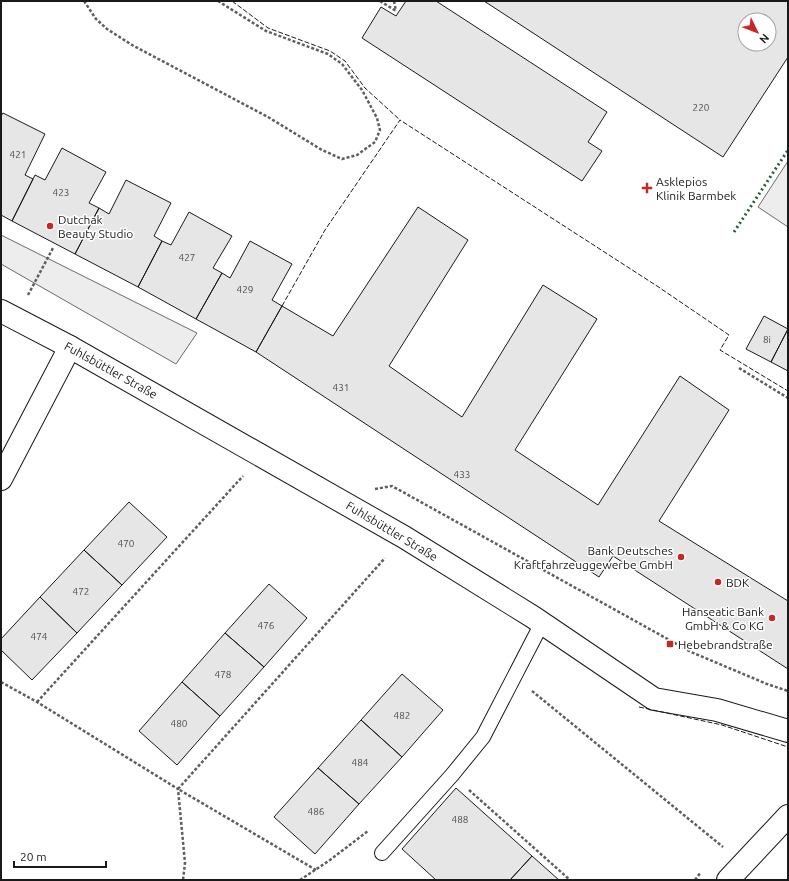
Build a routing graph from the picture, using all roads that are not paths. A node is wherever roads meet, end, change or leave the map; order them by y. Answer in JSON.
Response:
{"nodes":[{"id":1,"x":8,"y":315,"type":"edge"},
{"id":2,"x":70,"y":347,"type":"junction"},
{"id":3,"x":1,"y":479,"type":"edge"},
{"id":4,"x":542,"y":623,"type":"junction"},
{"id":5,"x":788,"y":731,"type":"edge"},
{"id":6,"x":788,"y":816,"type":"edge"},
{"id":7,"x":382,"y":853,"type":"dead end"},
{"id":8,"x":728,"y":880,"type":"edge"}],
"edges":[{"from":1,"to":2,"type":"main road","name":"Fuhlsbüttler Straße"},
{"from":2,"to":3,"type":"main road"},
{"from":2,"to":4,"type":"main road","name":"Fuhlsbüttler Straße"},
{"from":4,"to":5,"type":"main road","name":"Fuhlsbüttler Straße"},
{"from":4,"to":7,"type":"lane"},
{"from":6,"to":8,"type":"main road"}]}
